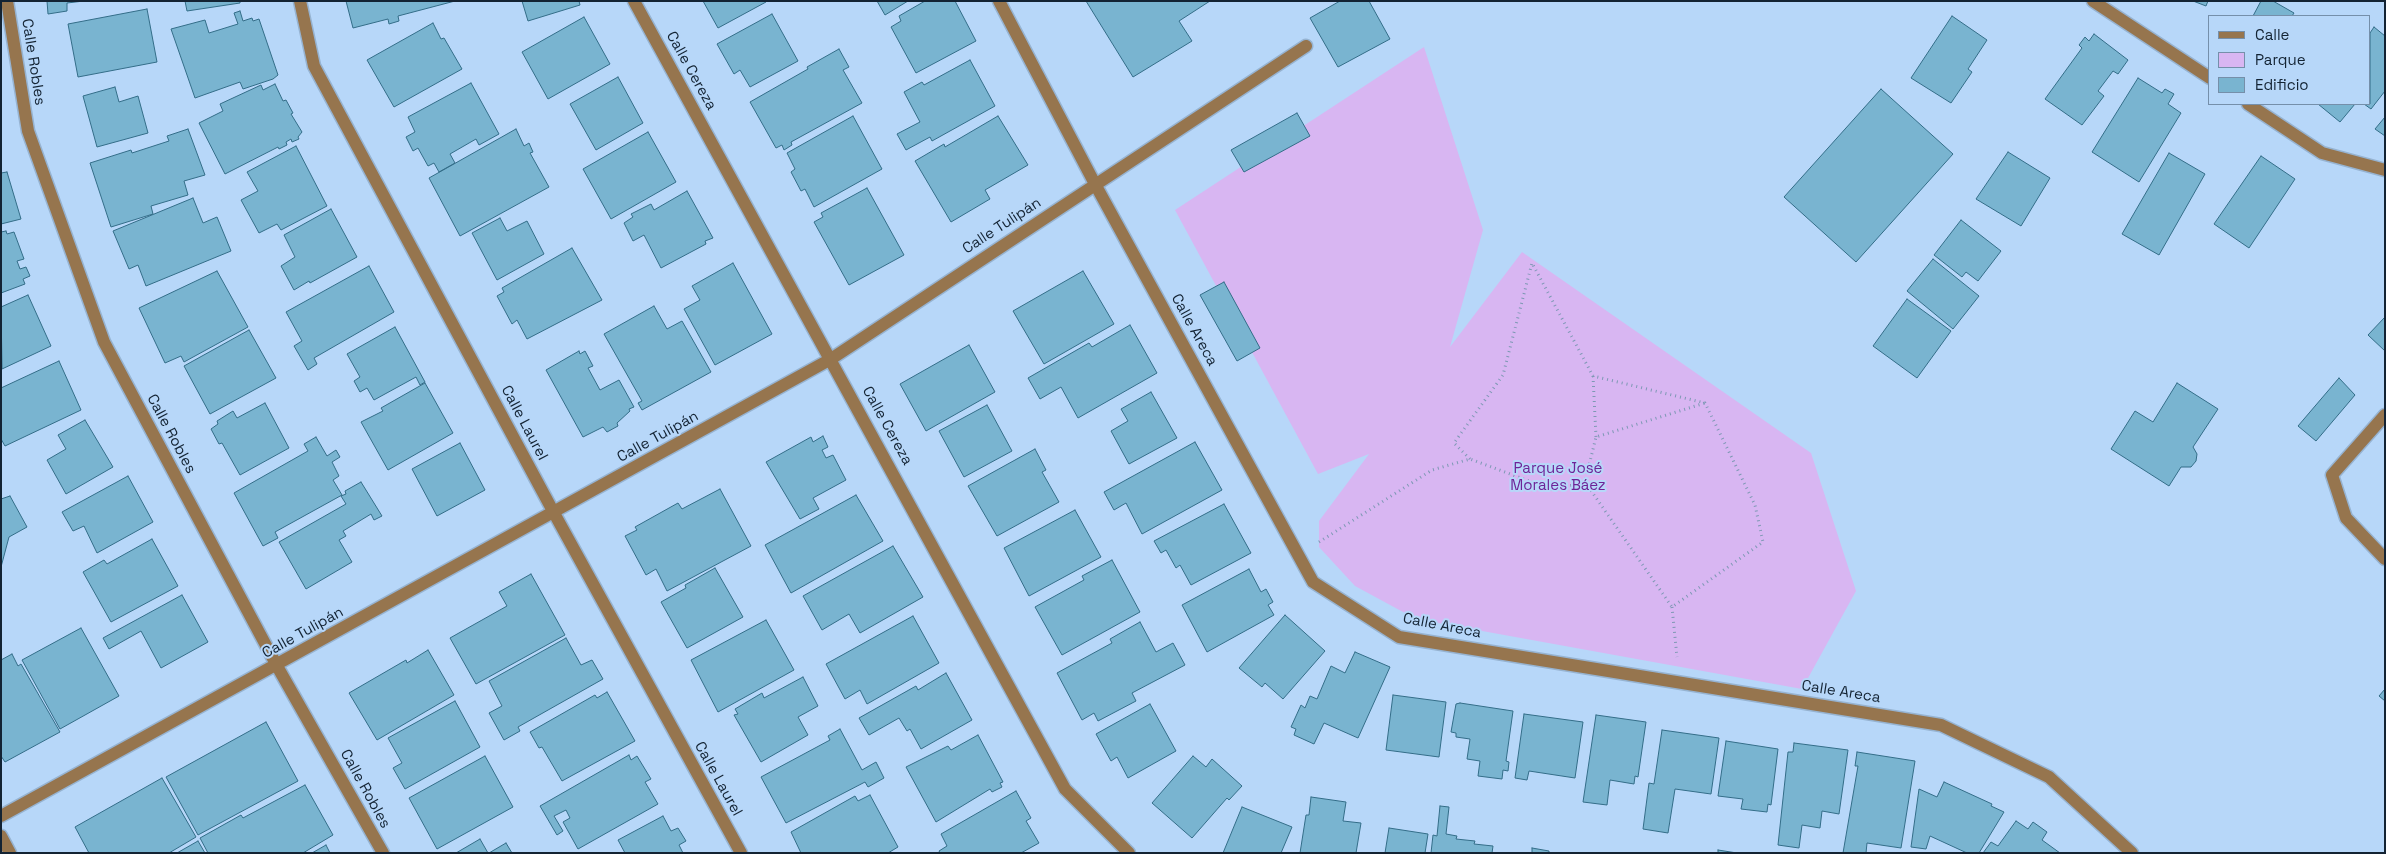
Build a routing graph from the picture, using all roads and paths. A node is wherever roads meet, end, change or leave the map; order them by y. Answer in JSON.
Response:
{"nodes":[{"id":1,"x":7,"y":1,"type":"edge"},
{"id":2,"x":300,"y":1,"type":"edge"},
{"id":3,"x":634,"y":1,"type":"edge"},
{"id":4,"x":999,"y":1,"type":"edge"},
{"id":5,"x":2093,"y":1,"type":"edge"},
{"id":6,"x":1306,"y":46,"type":"dead end"},
{"id":7,"x":2208,"y":77,"type":"edge"},
{"id":8,"x":2250,"y":105,"type":"edge"},
{"id":9,"x":2385,"y":170,"type":"edge"},
{"id":10,"x":1095,"y":184,"type":"junction"},
{"id":11,"x":831,"y":359,"type":"junction"},
{"id":12,"x":1594,"y":376,"type":"junction"},
{"id":13,"x":1705,"y":403,"type":"junction"},
{"id":14,"x":2385,"y":415,"type":"edge"},
{"id":15,"x":1596,"y":436,"type":"junction"},
{"id":16,"x":1470,"y":459,"type":"junction"},
{"id":17,"x":1585,"y":482,"type":"junction"},
{"id":18,"x":554,"y":513,"type":"junction"},
{"id":19,"x":1299,"y":555,"type":"junction"},
{"id":20,"x":2385,"y":559,"type":"edge"},
{"id":21,"x":1672,"y":607,"type":"junction"},
{"id":22,"x":277,"y":666,"type":"junction"},
{"id":23,"x":1680,"y":682,"type":"junction"},
{"id":24,"x":1,"y":816,"type":"edge"},
{"id":25,"x":1,"y":836,"type":"edge"},
{"id":26,"x":10,"y":853,"type":"edge"},
{"id":27,"x":383,"y":853,"type":"edge"},
{"id":28,"x":741,"y":853,"type":"edge"},
{"id":29,"x":1129,"y":853,"type":"edge"},
{"id":30,"x":2132,"y":853,"type":"edge"}],
"edges":[{"from":1,"to":22,"type":"street","name":"Calle Robles"},
{"from":2,"to":18,"type":"street","name":"Calle Laurel"},
{"from":3,"to":11,"type":"street","name":"Calle Cereza"},
{"from":4,"to":10,"type":"street","name":"Calle Areca"},
{"from":5,"to":7,"type":"street"},
{"from":6,"to":10,"type":"street","name":"Calle Tulipán"},
{"from":8,"to":9,"type":"street"},
{"from":10,"to":11,"type":"street","name":"Calle Tulipán"},
{"from":10,"to":19,"type":"street","name":"Calle Areca"},
{"from":11,"to":18,"type":"street","name":"Calle Tulipán"},
{"from":11,"to":29,"type":"street","name":"Calle Cereza"},
{"from":12,"to":13,"type":"path"},
{"from":12,"to":15,"type":"path"},
{"from":12,"to":16,"type":"path"},
{"from":13,"to":15,"type":"path"},
{"from":13,"to":21,"type":"path"},
{"from":14,"to":20,"type":"street"},
{"from":15,"to":17,"type":"path"},
{"from":16,"to":17,"type":"path"},
{"from":16,"to":19,"type":"path"},
{"from":17,"to":21,"type":"path"},
{"from":18,"to":22,"type":"street","name":"Calle Tulipán"},
{"from":18,"to":28,"type":"street","name":"Calle Laurel"},
{"from":19,"to":23,"type":"street","name":"Calle Areca"},
{"from":21,"to":23,"type":"path"},
{"from":22,"to":24,"type":"street","name":"Calle Tulipán"},
{"from":22,"to":27,"type":"street","name":"Calle Robles"},
{"from":23,"to":30,"type":"street","name":"Calle Areca"},
{"from":25,"to":26,"type":"street"}]}
